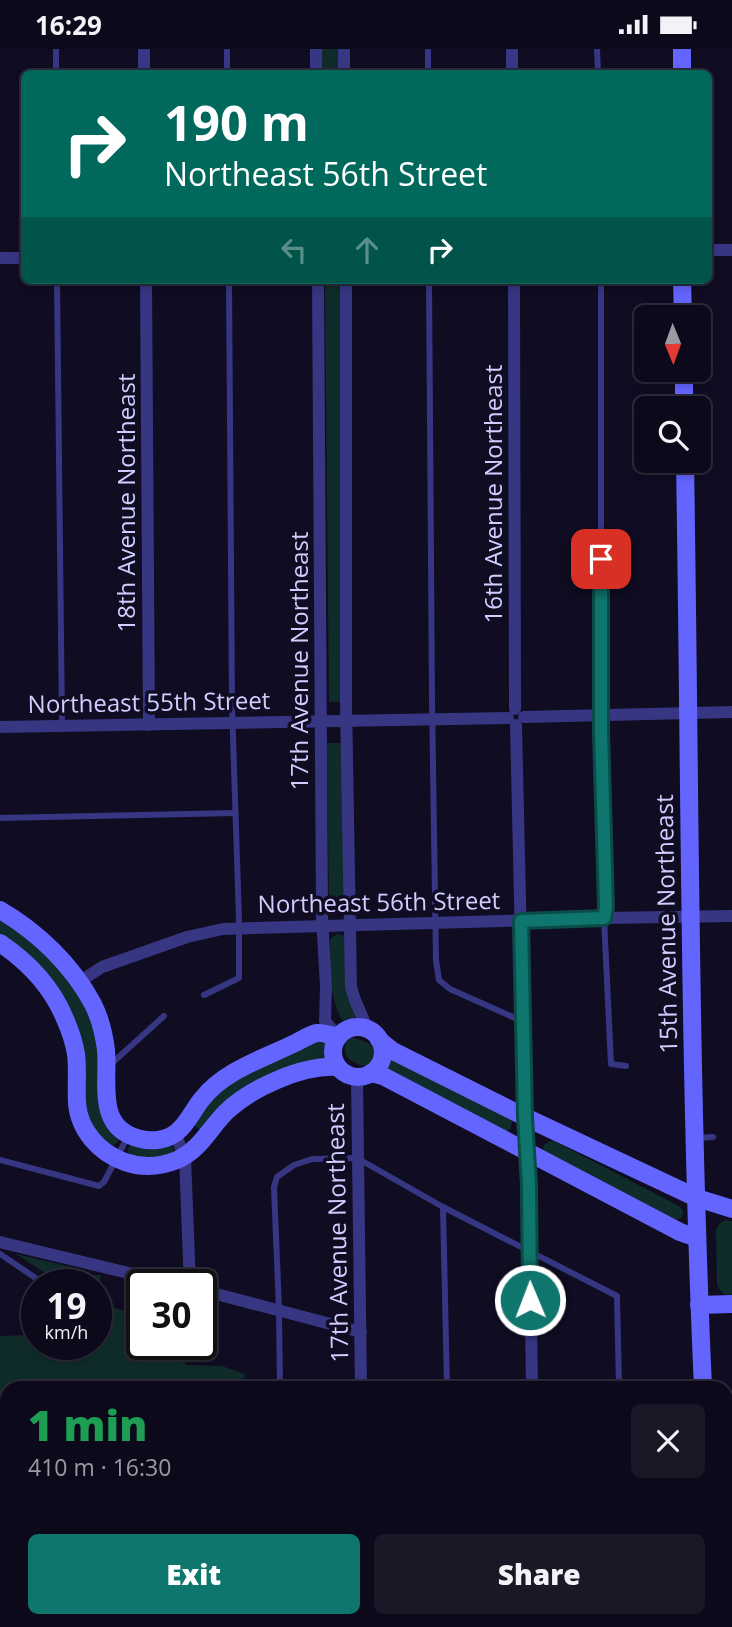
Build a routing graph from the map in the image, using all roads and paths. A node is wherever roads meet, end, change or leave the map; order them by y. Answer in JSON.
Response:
{"nodes":[{"id":1,"x":56,"y":49,"type":"edge"},
{"id":2,"x":144,"y":49,"type":"edge"},
{"id":3,"x":227,"y":49,"type":"edge"},
{"id":4,"x":316,"y":49,"type":"edge"},
{"id":5,"x":344,"y":49,"type":"edge"},
{"id":6,"x":428,"y":49,"type":"edge"},
{"id":7,"x":512,"y":49,"type":"edge"},
{"id":8,"x":597,"y":49,"type":"edge"},
{"id":9,"x":682,"y":49,"type":"edge"},
{"id":10,"x":56,"y":70,"type":"edge"},
{"id":11,"x":144,"y":70,"type":"edge"},
{"id":12,"x":227,"y":70,"type":"edge"},
{"id":13,"x":316,"y":70,"type":"edge"},
{"id":14,"x":344,"y":70,"type":"edge"},
{"id":15,"x":428,"y":70,"type":"edge"},
{"id":16,"x":512,"y":70,"type":"edge"},
{"id":17,"x":598,"y":70,"type":"edge"},
{"id":18,"x":682,"y":70,"type":"edge"},
{"id":19,"x":712,"y":250,"type":"edge"},
{"id":20,"x":732,"y":250,"type":"edge"},
{"id":21,"x":0,"y":258,"type":"edge"},
{"id":22,"x":21,"y":258,"type":"edge"},
{"id":23,"x":57,"y":284,"type":"edge"},
{"id":24,"x":146,"y":284,"type":"edge"},
{"id":25,"x":229,"y":284,"type":"edge"},
{"id":26,"x":317,"y":284,"type":"edge"},
{"id":27,"x":346,"y":284,"type":"edge"},
{"id":28,"x":429,"y":284,"type":"edge"},
{"id":29,"x":514,"y":284,"type":"edge"},
{"id":30,"x":601,"y":284,"type":"edge"},
{"id":31,"x":682,"y":284,"type":"edge"},
{"id":32,"x":683,"y":305,"type":"edge"},
{"id":33,"x":685,"y":473,"type":"edge"},
{"id":34,"x":732,"y":712,"type":"edge"},
{"id":35,"x":689,"y":713,"type":"junction"},
{"id":36,"x":601,"y":716,"type":"junction"},
{"id":37,"x":516,"y":717,"type":"junction"},
{"id":38,"x":432,"y":719,"type":"junction"},
{"id":39,"x":346,"y":720,"type":"junction"},
{"id":40,"x":321,"y":721,"type":"junction"},
{"id":41,"x":232,"y":722,"type":"junction"},
{"id":42,"x":62,"y":725,"type":"junction"},
{"id":43,"x":149,"y":725,"type":"junction"},
{"id":44,"x":0,"y":727,"type":"edge"},
{"id":45,"x":235,"y":813,"type":"junction"},
{"id":46,"x":0,"y":818,"type":"edge"},
{"id":47,"x":0,"y":910,"type":"edge"},
{"id":48,"x":732,"y":916,"type":"edge"},
{"id":49,"x":691,"y":917,"type":"junction"},
{"id":50,"x":604,"y":918,"type":"junction"},
{"id":51,"x":521,"y":921,"type":"junction"},
{"id":52,"x":435,"y":923,"type":"junction"},
{"id":53,"x":350,"y":925,"type":"junction"},
{"id":54,"x":323,"y":926,"type":"junction"},
{"id":55,"x":239,"y":927,"type":"junction"},
{"id":56,"x":0,"y":943,"type":"edge"},
{"id":57,"x":79,"y":982,"type":"junction"},
{"id":58,"x":204,"y":995,"type":"dead end"},
{"id":59,"x":164,"y":1016,"type":"dead end"},
{"id":60,"x":524,"y":1022,"type":"junction"},
{"id":61,"x":321,"y":1027,"type":"junction"},
{"id":62,"x":374,"y":1035,"type":"junction"},
{"id":63,"x":338,"y":1037,"type":"junction"},
{"id":64,"x":626,"y":1066,"type":"dead end"},
{"id":65,"x":337,"y":1067,"type":"junction"},
{"id":66,"x":106,"y":1069,"type":"junction"},
{"id":67,"x":364,"y":1075,"type":"junction"},
{"id":68,"x":525,"y":1117,"type":"junction"},
{"id":69,"x":175,"y":1133,"type":"junction"},
{"id":70,"x":129,"y":1134,"type":"junction"},
{"id":71,"x":527,"y":1152,"type":"junction"},
{"id":72,"x":185,"y":1157,"type":"junction"},
{"id":73,"x":357,"y":1158,"type":"junction"},
{"id":74,"x":116,"y":1159,"type":"junction"},
{"id":75,"x":0,"y":1160,"type":"edge"},
{"id":76,"x":697,"y":1198,"type":"junction"},
{"id":77,"x":443,"y":1207,"type":"junction"},
{"id":78,"x":732,"y":1209,"type":"edge"},
{"id":79,"x":697,"y":1238,"type":"junction"},
{"id":80,"x":0,"y":1243,"type":"edge"},
{"id":81,"x":529,"y":1252,"type":"junction"},
{"id":82,"x":0,"y":1254,"type":"edge"},
{"id":83,"x":22,"y":1269,"type":"edge"},
{"id":84,"x":189,"y":1269,"type":"edge"},
{"id":85,"x":126,"y":1273,"type":"edge"},
{"id":86,"x":217,"y":1294,"type":"edge"},
{"id":87,"x":732,"y":1304,"type":"edge"},
{"id":88,"x":699,"y":1305,"type":"junction"},
{"id":89,"x":279,"y":1310,"type":"junction"},
{"id":90,"x":361,"y":1332,"type":"junction"},
{"id":91,"x":280,"y":1381,"type":"edge"},
{"id":92,"x":361,"y":1381,"type":"edge"},
{"id":93,"x":447,"y":1381,"type":"edge"},
{"id":94,"x":532,"y":1381,"type":"edge"},
{"id":95,"x":619,"y":1381,"type":"edge"},
{"id":96,"x":703,"y":1381,"type":"edge"}],
"edges":[{"from":1,"to":10,"type":"lane"},
{"from":2,"to":11,"type":"street"},
{"from":3,"to":12,"type":"lane"},
{"from":4,"to":13,"type":"street"},
{"from":5,"to":14,"type":"street"},
{"from":6,"to":15,"type":"lane"},
{"from":7,"to":16,"type":"street"},
{"from":8,"to":17,"type":"lane"},
{"from":9,"to":18,"type":"main road"},
{"from":19,"to":20,"type":"street"},
{"from":21,"to":22,"type":"street"},
{"from":23,"to":42,"type":"lane"},
{"from":24,"to":43,"type":"street","name":"18th Avenue Northeast"},
{"from":25,"to":41,"type":"lane"},
{"from":26,"to":40,"type":"street","name":"17th Avenue Northeast"},
{"from":27,"to":39,"type":"street","name":"17th Avenue Northeast"},
{"from":28,"to":38,"type":"lane"},
{"from":29,"to":37,"type":"street","name":"16th Avenue Northeast"},
{"from":30,"to":36,"type":"lane"},
{"from":31,"to":32,"type":"main road"},
{"from":33,"to":35,"type":"main road","name":"15th Avenue Northeast"},
{"from":34,"to":35,"type":"street","name":"Northeast 55th Street"},
{"from":35,"to":36,"type":"street","name":"Northeast 55th Street"},
{"from":35,"to":49,"type":"main road","name":"15th Avenue Northeast"},
{"from":36,"to":37,"type":"street","name":"Northeast 55th Street"},
{"from":36,"to":50,"type":"lane"},
{"from":37,"to":38,"type":"street","name":"Northeast 55th Street"},
{"from":37,"to":51,"type":"street","name":"16th Avenue Northeast"},
{"from":38,"to":39,"type":"street","name":"Northeast 55th Street"},
{"from":38,"to":52,"type":"lane"},
{"from":39,"to":40,"type":"street","name":"Northeast 55th Street"},
{"from":39,"to":53,"type":"street","name":"17th Avenue Northeast"},
{"from":40,"to":41,"type":"street","name":"Northeast 55th Street"},
{"from":40,"to":54,"type":"street","name":"17th Avenue Northeast"},
{"from":41,"to":43,"type":"street","name":"Northeast 55th Street"},
{"from":41,"to":45,"type":"lane"},
{"from":42,"to":43,"type":"street","name":"Northeast 55th Street"},
{"from":42,"to":44,"type":"street","name":"Northeast 55th Street"},
{"from":45,"to":46,"type":"lane"},
{"from":45,"to":55,"type":"lane"},
{"from":47,"to":57,"type":"main road"},
{"from":48,"to":49,"type":"street","name":"Northeast 56th Street"},
{"from":49,"to":50,"type":"street","name":"Northeast 56th Street"},
{"from":49,"to":76,"type":"main road","name":"15th Avenue Northeast"},
{"from":50,"to":51,"type":"street","name":"Northeast 56th Street"},
{"from":50,"to":64,"type":"lane"},
{"from":51,"to":52,"type":"street","name":"Northeast 56th Street"},
{"from":51,"to":60,"type":"street","name":"16th Avenue Northeast"},
{"from":52,"to":53,"type":"street","name":"Northeast 56th Street"},
{"from":52,"to":60,"type":"lane"},
{"from":53,"to":54,"type":"street","name":"Northeast 56th Street"},
{"from":53,"to":62,"type":"street","name":"17th Avenue Northeast"},
{"from":54,"to":55,"type":"street","name":"Northeast 56th Street"},
{"from":54,"to":61,"type":"street","name":"17th Avenue Northeast"},
{"from":55,"to":57,"type":"street","name":"Northeast 56th Street"},
{"from":55,"to":58,"type":"lane"},
{"from":56,"to":74,"type":"main road"},
{"from":57,"to":66,"type":"main road"},
{"from":59,"to":66,"type":"lane"},
{"from":60,"to":68,"type":"street","name":"16th Avenue Northeast"},
{"from":61,"to":63,"type":"main road"},
{"from":61,"to":69,"type":"main road"},
{"from":62,"to":63,"type":"main road"},
{"from":62,"to":67,"type":"main road"},
{"from":62,"to":68,"type":"main road"},
{"from":63,"to":65,"type":"main road"},
{"from":65,"to":67,"type":"main road"},
{"from":65,"to":72,"type":"main road"},
{"from":66,"to":70,"type":"main road"},
{"from":67,"to":71,"type":"main road"},
{"from":67,"to":73,"type":"street","name":"17th Avenue Northeast"},
{"from":68,"to":71,"type":"street","name":"16th Avenue Northeast"},
{"from":68,"to":76,"type":"main road"},
{"from":69,"to":70,"type":"main road"},
{"from":69,"to":72,"type":"street"},
{"from":70,"to":74,"type":"lane"},
{"from":71,"to":79,"type":"main road"},
{"from":71,"to":81,"type":"street","name":"16th Avenue Northeast"},
{"from":72,"to":74,"type":"main road"},
{"from":72,"to":84,"type":"street"},
{"from":73,"to":77,"type":"lane"},
{"from":73,"to":89,"type":"lane"},
{"from":73,"to":90,"type":"street","name":"17th Avenue Northeast"},
{"from":74,"to":75,"type":"lane"},
{"from":76,"to":78,"type":"main road"},
{"from":76,"to":79,"type":"main road","name":"15th Avenue Northeast"},
{"from":77,"to":81,"type":"lane"},
{"from":77,"to":93,"type":"lane"},
{"from":79,"to":88,"type":"main road","name":"15th Avenue Northeast"},
{"from":80,"to":85,"type":"street"},
{"from":81,"to":94,"type":"street","name":"16th Avenue Northeast"},
{"from":81,"to":95,"type":"lane"},
{"from":82,"to":83,"type":"lane"},
{"from":86,"to":89,"type":"street"},
{"from":87,"to":88,"type":"main road"},
{"from":88,"to":96,"type":"main road","name":"15th Avenue Northeast"},
{"from":89,"to":90,"type":"street"},
{"from":89,"to":91,"type":"lane"},
{"from":90,"to":92,"type":"street","name":"17th Avenue Northeast"}]}
